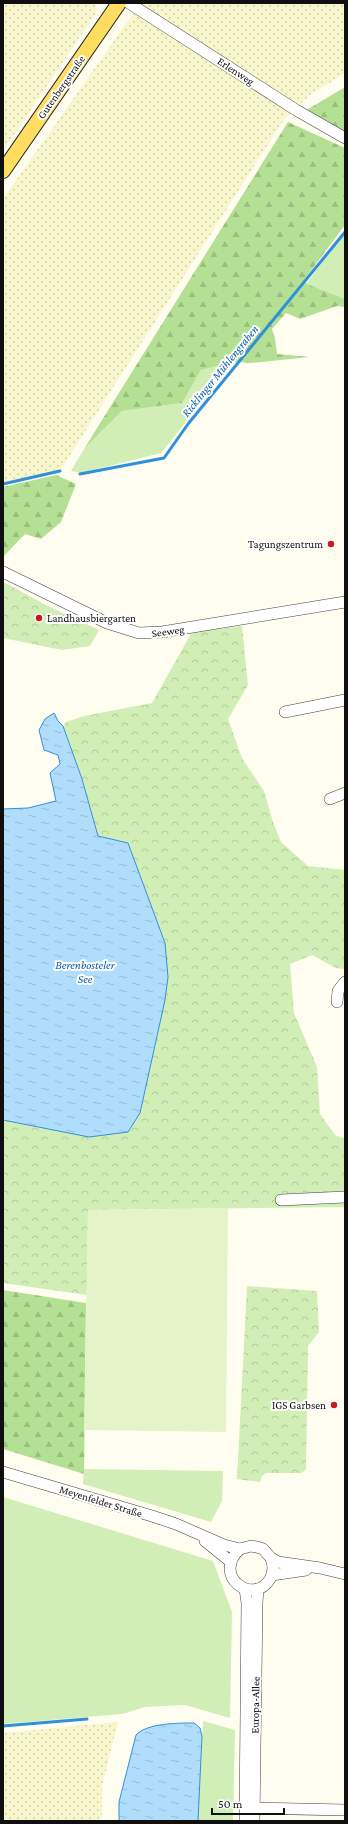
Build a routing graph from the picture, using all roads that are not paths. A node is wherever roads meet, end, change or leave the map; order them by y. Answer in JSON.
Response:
{"nodes":[{"id":1,"x":119,"y":3,"type":"edge"},
{"id":2,"x":129,"y":3,"type":"edge"},
{"id":3,"x":345,"y":138,"type":"edge"},
{"id":4,"x":3,"y":171,"type":"edge"},
{"id":5,"x":3,"y":572,"type":"edge"},
{"id":6,"x":345,"y":602,"type":"edge"},
{"id":7,"x":345,"y":700,"type":"edge"},
{"id":8,"x":285,"y":712,"type":"dead end"},
{"id":9,"x":345,"y":793,"type":"edge"},
{"id":10,"x":330,"y":800,"type":"dead end"},
{"id":11,"x":345,"y":982,"type":"edge"},
{"id":12,"x":337,"y":1002,"type":"dead end"},
{"id":13,"x":345,"y":1197,"type":"edge"},
{"id":14,"x":281,"y":1200,"type":"dead end"},
{"id":15,"x":3,"y":1472,"type":"edge"},
{"id":16,"x":197,"y":1534,"type":"junction"},
{"id":17,"x":240,"y":1549,"type":"junction"},
{"id":18,"x":271,"y":1558,"type":"junction"},
{"id":19,"x":231,"y":1562,"type":"junction"},
{"id":20,"x":320,"y":1568,"type":"junction"},
{"id":21,"x":345,"y":1574,"type":"edge"},
{"id":22,"x":272,"y":1575,"type":"junction"},
{"id":23,"x":258,"y":1588,"type":"junction"},
{"id":24,"x":245,"y":1589,"type":"junction"},
{"id":25,"x":249,"y":1808,"type":"junction"},
{"id":26,"x":345,"y":1810,"type":"edge"},
{"id":27,"x":245,"y":1821,"type":"edge"},
{"id":28,"x":254,"y":1821,"type":"edge"}],
"edges":[{"from":1,"to":4,"type":"main road","name":"Gutenbergstraße"},
{"from":2,"to":3,"type":"street","name":"Erlenweg"},
{"from":5,"to":6,"type":"street","name":"Seeweg"},
{"from":7,"to":8,"type":"street"},
{"from":9,"to":10,"type":"street"},
{"from":11,"to":12,"type":"street"},
{"from":13,"to":14,"type":"street"},
{"from":15,"to":16,"type":"street","name":"Meyenfelder Straße"},
{"from":16,"to":17,"type":"street","name":"Meyenfelder Straße"},
{"from":16,"to":19,"type":"street","name":"Meyenfelder Straße"},
{"from":17,"to":18,"type":"street","name":"Meyenfelder Straße"},
{"from":17,"to":19,"type":"street"},
{"from":18,"to":20,"type":"street","name":"Meyenfelder Straße"},
{"from":18,"to":22,"type":"street"},
{"from":19,"to":24,"type":"street"},
{"from":20,"to":21,"type":"street","name":"Meyenfelder Straße"},
{"from":20,"to":22,"type":"street","name":"Meyenfelder Straße"},
{"from":22,"to":23,"type":"street"},
{"from":23,"to":24,"type":"street"},
{"from":23,"to":25,"type":"street","name":"Europa-Allee"},
{"from":24,"to":25,"type":"street","name":"Europa-Allee"},
{"from":25,"to":26,"type":"street"},
{"from":25,"to":27,"type":"street","name":"Europa-Allee"},
{"from":25,"to":28,"type":"street","name":"Europa-Allee"}]}
